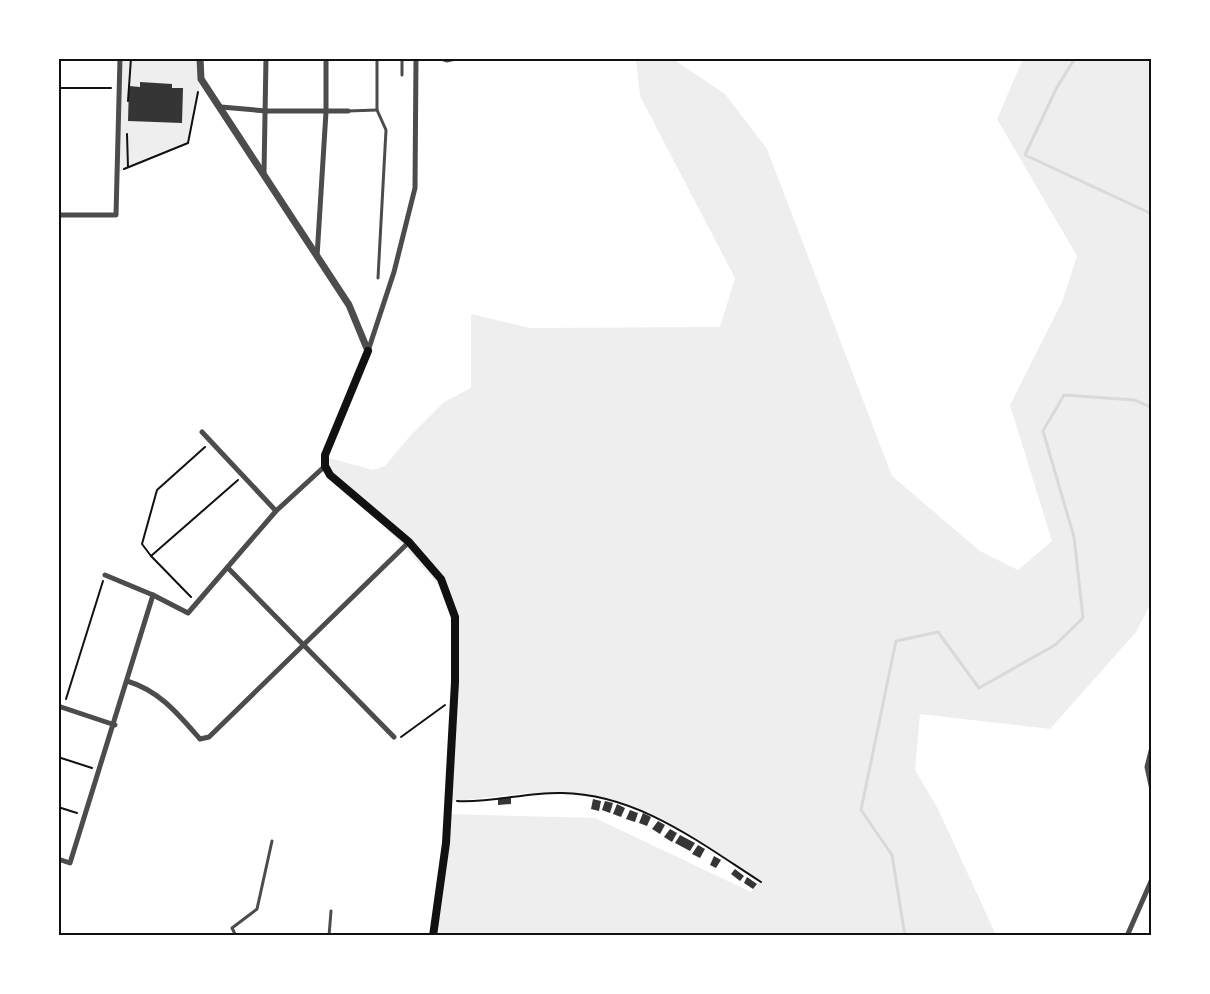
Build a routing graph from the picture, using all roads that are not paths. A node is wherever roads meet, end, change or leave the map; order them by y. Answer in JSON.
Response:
{"nodes":[{"id":1,"x":120,"y":58,"type":"edge"},
{"id":2,"x":200,"y":58,"type":"edge"},
{"id":3,"x":266,"y":58,"type":"edge"},
{"id":4,"x":326,"y":58,"type":"edge"},
{"id":5,"x":377,"y":58,"type":"edge"},
{"id":6,"x":402,"y":58,"type":"edge"},
{"id":7,"x":416,"y":58,"type":"edge"},
{"id":8,"x":438,"y":58,"type":"edge"},
{"id":9,"x":460,"y":58,"type":"edge"},
{"id":10,"x":402,"y":75,"type":"dead end"},
{"id":11,"x":221,"y":107,"type":"junction"},
{"id":12,"x":377,"y":110,"type":"junction"},
{"id":13,"x":266,"y":111,"type":"junction"},
{"id":14,"x":348,"y":111,"type":"joint"},
{"id":15,"x":326,"y":112,"type":"junction"},
{"id":16,"x":264,"y":173,"type":"junction"},
{"id":17,"x":58,"y":215,"type":"edge"},
{"id":18,"x":318,"y":256,"type":"junction"},
{"id":19,"x":378,"y":278,"type":"dead end"},
{"id":20,"x":368,"y":351,"type":"junction"},
{"id":21,"x":202,"y":432,"type":"dead end"},
{"id":22,"x":325,"y":466,"type":"junction"},
{"id":23,"x":276,"y":511,"type":"junction"},
{"id":24,"x":409,"y":542,"type":"junction"},
{"id":25,"x":228,"y":568,"type":"junction"},
{"id":26,"x":105,"y":575,"type":"road end"},
{"id":27,"x":153,"y":595,"type":"junction"},
{"id":28,"x":302,"y":646,"type":"junction"},
{"id":29,"x":127,"y":681,"type":"junction"},
{"id":30,"x":61,"y":707,"type":"edge"},
{"id":31,"x":115,"y":725,"type":"junction"},
{"id":32,"x":393,"y":737,"type":"road end"},
{"id":33,"x":1152,"y":747,"type":"edge"},
{"id":34,"x":1152,"y":790,"type":"edge"},
{"id":35,"x":272,"y":841,"type":"dead end"},
{"id":36,"x":58,"y":859,"type":"edge"},
{"id":37,"x":1152,"y":879,"type":"edge"},
{"id":38,"x":331,"y":911,"type":"dead end"},
{"id":39,"x":236,"y":936,"type":"edge"},
{"id":40,"x":329,"y":936,"type":"edge"},
{"id":41,"x":433,"y":936,"type":"edge"},
{"id":42,"x":1127,"y":936,"type":"edge"}],
"edges":[{"from":1,"to":17,"type":"street"},
{"from":2,"to":11,"type":"street"},
{"from":3,"to":13,"type":"street"},
{"from":4,"to":15,"type":"street"},
{"from":5,"to":12,"type":"lane"},
{"from":6,"to":10,"type":"lane"},
{"from":7,"to":20,"type":"street"},
{"from":8,"to":9,"type":"lane"},
{"from":11,"to":13,"type":"street"},
{"from":11,"to":16,"type":"street"},
{"from":12,"to":14,"type":"lane"},
{"from":12,"to":19,"type":"lane"},
{"from":13,"to":15,"type":"street"},
{"from":13,"to":16,"type":"street"},
{"from":14,"to":15,"type":"street"},
{"from":15,"to":18,"type":"street"},
{"from":16,"to":18,"type":"street"},
{"from":18,"to":20,"type":"street"},
{"from":20,"to":22,"type":"main road"},
{"from":21,"to":23,"type":"street"},
{"from":22,"to":23,"type":"street"},
{"from":22,"to":24,"type":"main road"},
{"from":23,"to":25,"type":"street"},
{"from":24,"to":28,"type":"street"},
{"from":24,"to":41,"type":"main road"},
{"from":25,"to":27,"type":"street"},
{"from":25,"to":28,"type":"street"},
{"from":26,"to":27,"type":"street"},
{"from":27,"to":29,"type":"street"},
{"from":28,"to":29,"type":"street"},
{"from":28,"to":32,"type":"street"},
{"from":29,"to":31,"type":"street"},
{"from":30,"to":31,"type":"street"},
{"from":31,"to":36,"type":"street"},
{"from":33,"to":34,"type":"street"},
{"from":35,"to":39,"type":"lane"},
{"from":37,"to":42,"type":"street"},
{"from":38,"to":40,"type":"lane"}]}
